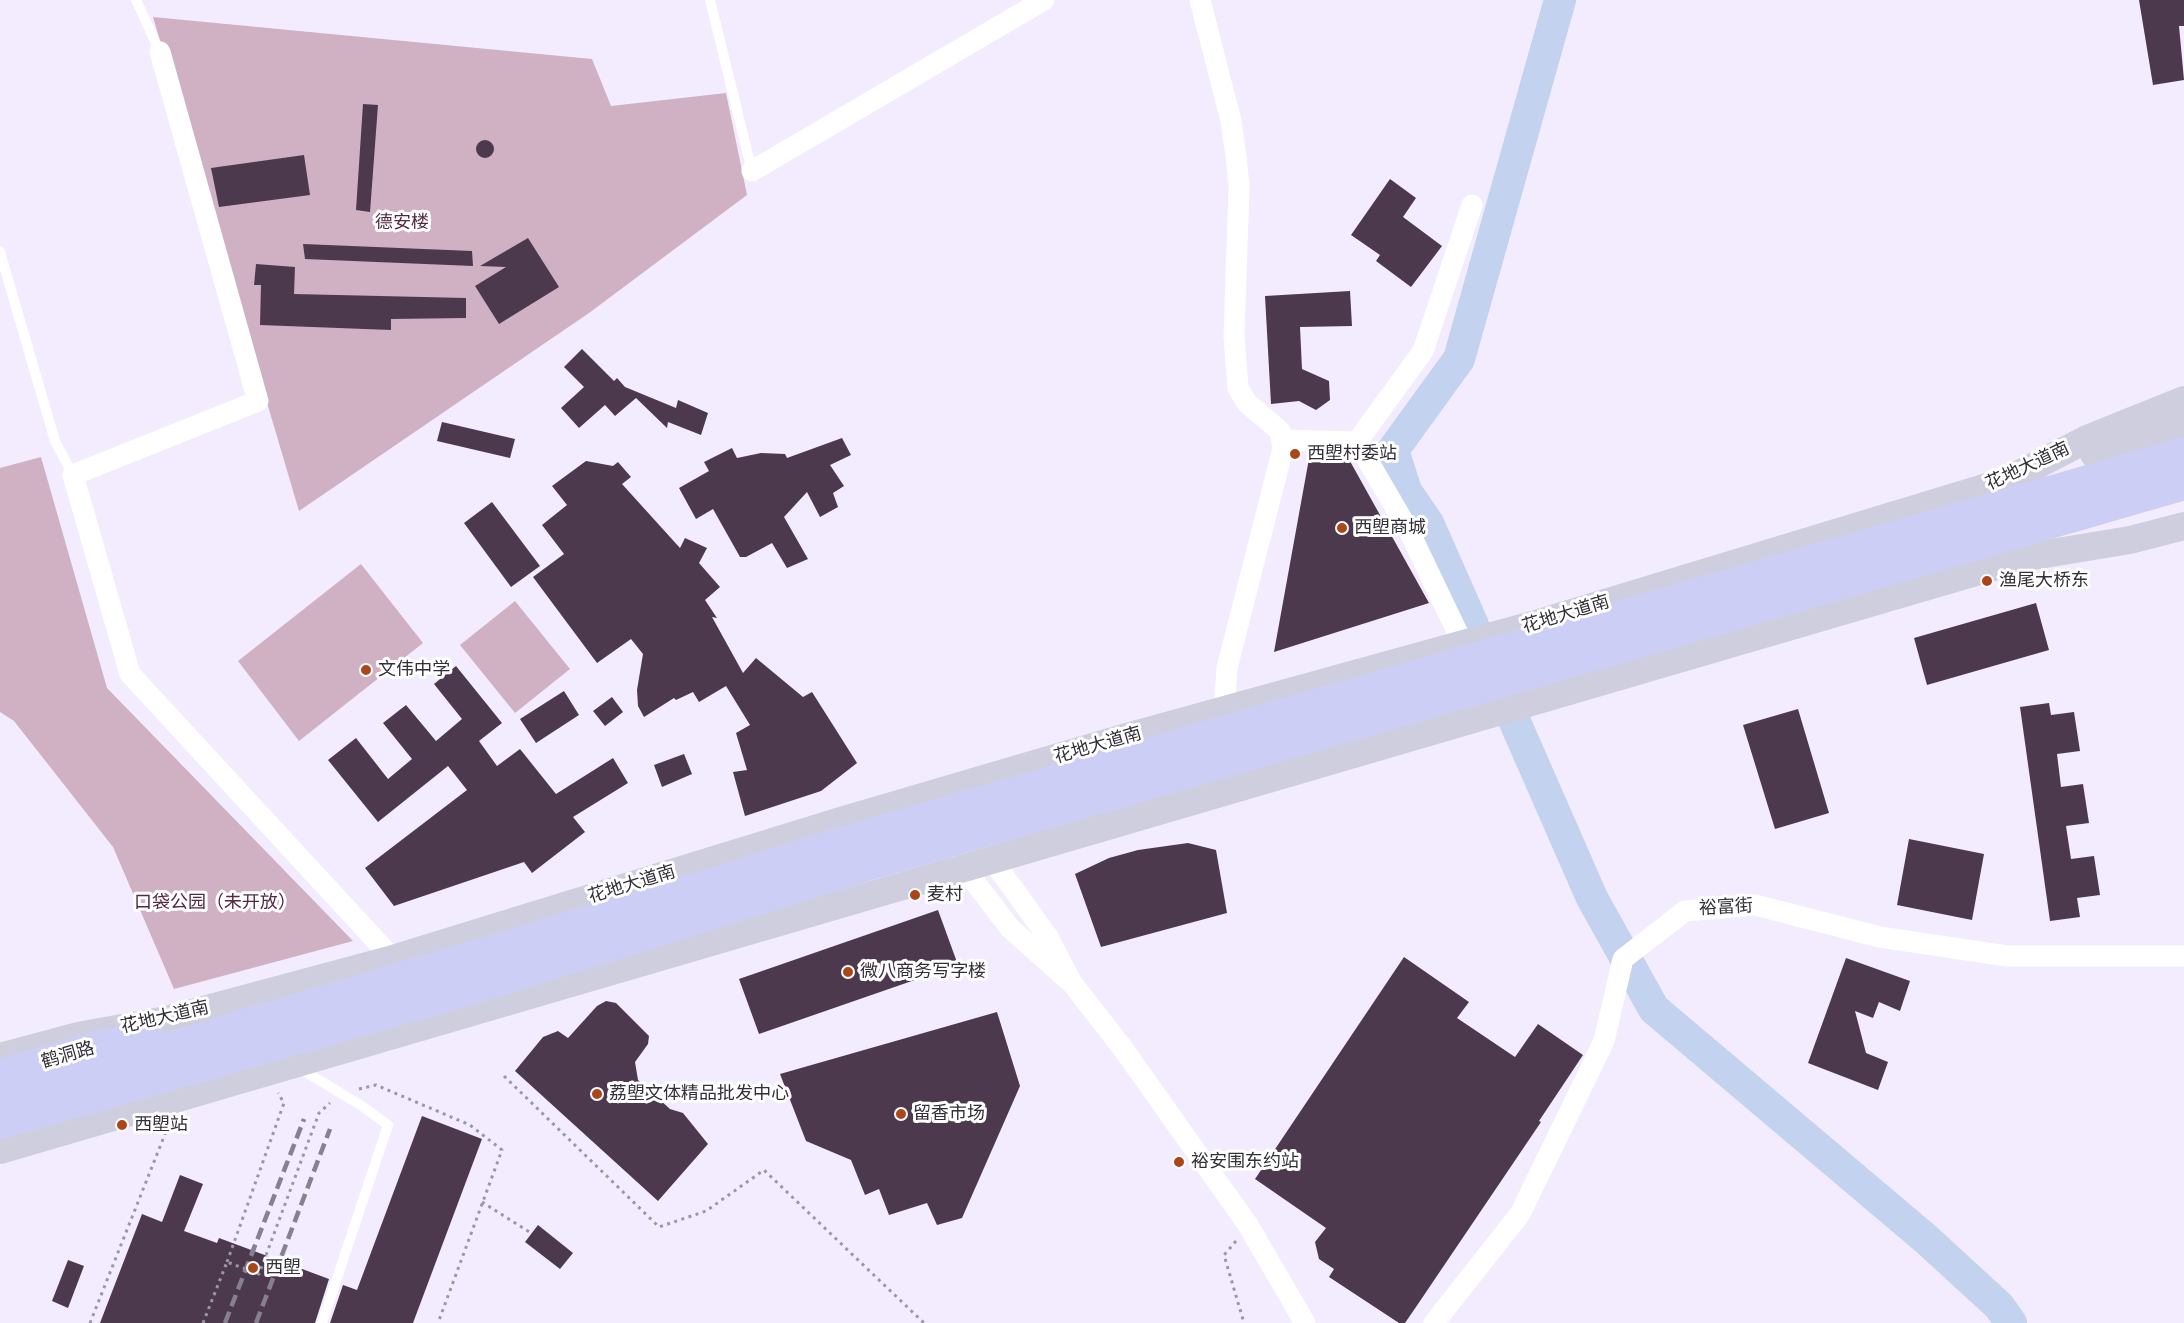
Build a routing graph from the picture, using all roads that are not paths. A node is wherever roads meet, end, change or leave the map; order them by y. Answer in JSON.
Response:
{"nodes":[{"id":1,"x":136,"y":0,"type":"edge"},
{"id":2,"x":710,"y":0,"type":"edge"},
{"id":3,"x":1044,"y":0,"type":"edge"},
{"id":4,"x":1200,"y":0,"type":"edge"},
{"id":5,"x":160,"y":52,"type":"joint"},
{"id":6,"x":752,"y":171,"type":"joint"},
{"id":7,"x":1472,"y":205,"type":"dead end"},
{"id":8,"x":0,"y":252,"type":"edge"},
{"id":9,"x":2184,"y":400,"type":"edge"},
{"id":10,"x":2184,"y":425,"type":"edge"},
{"id":11,"x":1282,"y":440,"type":"junction"},
{"id":12,"x":1357,"y":442,"type":"junction"},
{"id":13,"x":2184,"y":453,"type":"edge"},
{"id":14,"x":73,"y":475,"type":"junction"},
{"id":15,"x":2004,"y":482,"type":"junction"},
{"id":16,"x":2184,"y":484,"type":"edge"},
{"id":17,"x":2184,"y":508,"type":"edge"},
{"id":18,"x":2184,"y":526,"type":"edge"},
{"id":19,"x":2027,"y":557,"type":"junction"},
{"id":20,"x":1462,"y":644,"type":"junction"},
{"id":21,"x":1226,"y":710,"type":"junction"},
{"id":22,"x":1249,"y":785,"type":"junction"},
{"id":23,"x":941,"y":792,"type":"junction"},
{"id":24,"x":992,"y":860,"type":"junction"},
{"id":25,"x":964,"y":868,"type":"junction"},
{"id":26,"x":2184,"y":956,"type":"edge"},
{"id":27,"x":393,"y":959,"type":"junction"},
{"id":28,"x":1072,"y":983,"type":"junction"},
{"id":29,"x":313,"y":1003,"type":"junction"},
{"id":30,"x":78,"y":1036,"type":"junction"},
{"id":31,"x":0,"y":1057,"type":"edge"},
{"id":32,"x":292,"y":1064,"type":"junction"},
{"id":33,"x":0,"y":1076,"type":"edge"},
{"id":34,"x":0,"y":1100,"type":"edge"},
{"id":35,"x":166,"y":1101,"type":"junction"},
{"id":36,"x":105,"y":1119,"type":"junction"},
{"id":37,"x":0,"y":1123,"type":"edge"},
{"id":38,"x":0,"y":1150,"type":"edge"},
{"id":39,"x":322,"y":1323,"type":"edge"},
{"id":40,"x":1305,"y":1323,"type":"edge"},
{"id":41,"x":1434,"y":1323,"type":"edge"}],
"edges":[{"from":1,"to":5,"type":"lane"},
{"from":2,"to":6,"type":"lane"},
{"from":3,"to":6,"type":"street"},
{"from":4,"to":11,"type":"street"},
{"from":5,"to":14,"type":"street"},
{"from":7,"to":12,"type":"street"},
{"from":8,"to":14,"type":"lane"},
{"from":9,"to":15,"type":"main road","name":"花地大道南"},
{"from":10,"to":15,"type":"main road"},
{"from":11,"to":12,"type":"street"},
{"from":11,"to":21,"type":"street"},
{"from":12,"to":20,"type":"street"},
{"from":13,"to":29,"type":"main road","name":"花地大道南"},
{"from":14,"to":27,"type":"street"},
{"from":15,"to":20,"type":"main road","name":"花地大道南"},
{"from":16,"to":37,"type":"main road"},
{"from":17,"to":19,"type":"main road"},
{"from":18,"to":19,"type":"main road"},
{"from":19,"to":22,"type":"main road"},
{"from":20,"to":21,"type":"main road","name":"花地大道南"},
{"from":21,"to":22,"type":"street"},
{"from":21,"to":23,"type":"main road","name":"花地大道南"},
{"from":22,"to":24,"type":"main road"},
{"from":23,"to":24,"type":"street"},
{"from":23,"to":25,"type":"street"},
{"from":23,"to":27,"type":"main road","name":"花地大道南"},
{"from":24,"to":25,"type":"main road"},
{"from":24,"to":28,"type":"street"},
{"from":25,"to":28,"type":"street"},
{"from":25,"to":32,"type":"main road"},
{"from":26,"to":41,"type":"street","name":"裕富街"},
{"from":27,"to":30,"type":"main road","name":"花地大道南"},
{"from":28,"to":40,"type":"street"},
{"from":29,"to":33,"type":"main road","name":"鹤洞路"},
{"from":29,"to":34,"type":"main road","name":"花地大道南"},
{"from":30,"to":31,"type":"main road","name":"花地大道南"},
{"from":30,"to":35,"type":"main road"},
{"from":32,"to":35,"type":"main road"},
{"from":32,"to":39,"type":"lane"},
{"from":34,"to":36,"type":"street","name":"花地大道南"},
{"from":35,"to":36,"type":"main road"},
{"from":36,"to":38,"type":"main road"}]}
